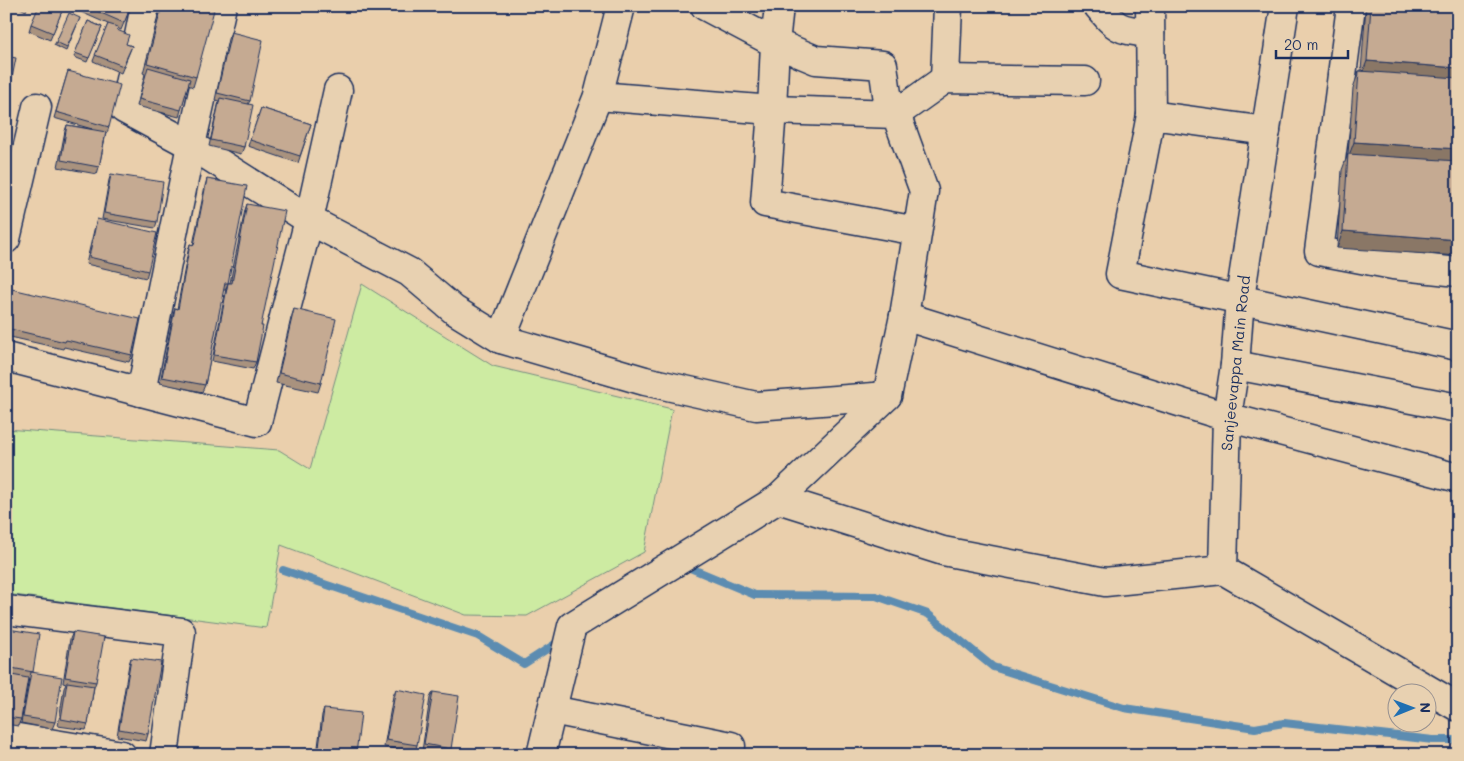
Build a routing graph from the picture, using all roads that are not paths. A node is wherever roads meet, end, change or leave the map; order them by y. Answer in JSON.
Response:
{"nodes":[{"id":1,"x":145,"y":6,"type":"edge"},
{"id":2,"x":222,"y":6,"type":"edge"},
{"id":3,"x":621,"y":6,"type":"edge"},
{"id":4,"x":705,"y":6,"type":"edge"},
{"id":5,"x":779,"y":6,"type":"edge"},
{"id":6,"x":948,"y":6,"type":"edge"},
{"id":7,"x":1098,"y":6,"type":"edge"},
{"id":8,"x":1285,"y":6,"type":"edge"},
{"id":9,"x":1351,"y":6,"type":"edge"},
{"id":10,"x":1150,"y":20,"type":"edge"},
{"id":11,"x":775,"y":43,"type":"junction"},
{"id":12,"x":945,"y":80,"type":"junction"},
{"id":13,"x":1085,"y":81,"type":"dead end"},
{"id":14,"x":338,"y":90,"type":"dead end"},
{"id":15,"x":598,"y":96,"type":"junction"},
{"id":16,"x":37,"y":107,"type":"dead end"},
{"id":17,"x":772,"y":110,"type":"junction"},
{"id":18,"x":896,"y":114,"type":"junction"},
{"id":19,"x":1151,"y":115,"type":"junction"},
{"id":20,"x":1266,"y":131,"type":"junction"},
{"id":21,"x":191,"y":146,"type":"junction"},
{"id":22,"x":309,"y":220,"type":"junction"},
{"id":23,"x":917,"y":231,"type":"junction"},
{"id":24,"x":6,"y":239,"type":"edge"},
{"id":25,"x":1458,"y":272,"type":"edge"},
{"id":26,"x":1240,"y":298,"type":"junction"},
{"id":27,"x":904,"y":316,"type":"junction"},
{"id":28,"x":501,"y":339,"type":"junction"},
{"id":29,"x":1458,"y":346,"type":"edge"},
{"id":30,"x":6,"y":357,"type":"edge"},
{"id":31,"x":1235,"y":365,"type":"junction"},
{"id":32,"x":142,"y":392,"type":"junction"},
{"id":33,"x":887,"y":396,"type":"junction"},
{"id":34,"x":1458,"y":408,"type":"edge"},
{"id":35,"x":1227,"y":417,"type":"junction"},
{"id":36,"x":1458,"y":478,"type":"edge"},
{"id":37,"x":778,"y":498,"type":"junction"},
{"id":38,"x":1223,"y":570,"type":"junction"},
{"id":39,"x":6,"y":610,"type":"edge"},
{"id":40,"x":1458,"y":707,"type":"edge"},
{"id":41,"x":552,"y":710,"type":"junction"},
{"id":42,"x":6,"y":736,"type":"edge"},
{"id":43,"x":731,"y":746,"type":"dead end"},
{"id":44,"x":122,"y":755,"type":"edge"},
{"id":45,"x":164,"y":755,"type":"edge"},
{"id":46,"x":541,"y":755,"type":"edge"}],
"edges":[{"from":1,"to":21,"type":"street"},
{"from":2,"to":21,"type":"street"},
{"from":3,"to":15,"type":"street"},
{"from":4,"to":11,"type":"street"},
{"from":5,"to":11,"type":"street"},
{"from":6,"to":12,"type":"street"},
{"from":7,"to":10,"type":"street"},
{"from":8,"to":20,"type":"street","name":"Sanjeevappa Main Road"},
{"from":9,"to":25,"type":"street"},
{"from":10,"to":19,"type":"street"},
{"from":11,"to":17,"type":"street"},
{"from":11,"to":18,"type":"street"},
{"from":12,"to":13,"type":"street"},
{"from":12,"to":18,"type":"street"},
{"from":14,"to":22,"type":"street"},
{"from":15,"to":17,"type":"street"},
{"from":15,"to":28,"type":"street"},
{"from":16,"to":24,"type":"street"},
{"from":17,"to":18,"type":"street"},
{"from":17,"to":23,"type":"street"},
{"from":18,"to":23,"type":"street"},
{"from":19,"to":20,"type":"street"},
{"from":19,"to":26,"type":"street"},
{"from":20,"to":26,"type":"street","name":"Sanjeevappa Main Road"},
{"from":21,"to":22,"type":"street"},
{"from":21,"to":32,"type":"street"},
{"from":22,"to":28,"type":"street"},
{"from":22,"to":32,"type":"street"},
{"from":23,"to":27,"type":"street"},
{"from":26,"to":29,"type":"street"},
{"from":26,"to":31,"type":"street","name":"Sanjeevappa Main Road"},
{"from":27,"to":33,"type":"street"},
{"from":27,"to":35,"type":"street"},
{"from":28,"to":33,"type":"street"},
{"from":30,"to":32,"type":"street"},
{"from":31,"to":34,"type":"street"},
{"from":31,"to":35,"type":"street","name":"Sanjeevappa Main Road"},
{"from":33,"to":37,"type":"street"},
{"from":35,"to":36,"type":"street"},
{"from":35,"to":38,"type":"street","name":"Sanjeevappa Main Road"},
{"from":37,"to":38,"type":"street"},
{"from":37,"to":41,"type":"street"},
{"from":38,"to":40,"type":"street"},
{"from":39,"to":45,"type":"street"},
{"from":41,"to":43,"type":"street"},
{"from":41,"to":46,"type":"street"},
{"from":42,"to":44,"type":"street"}]}
